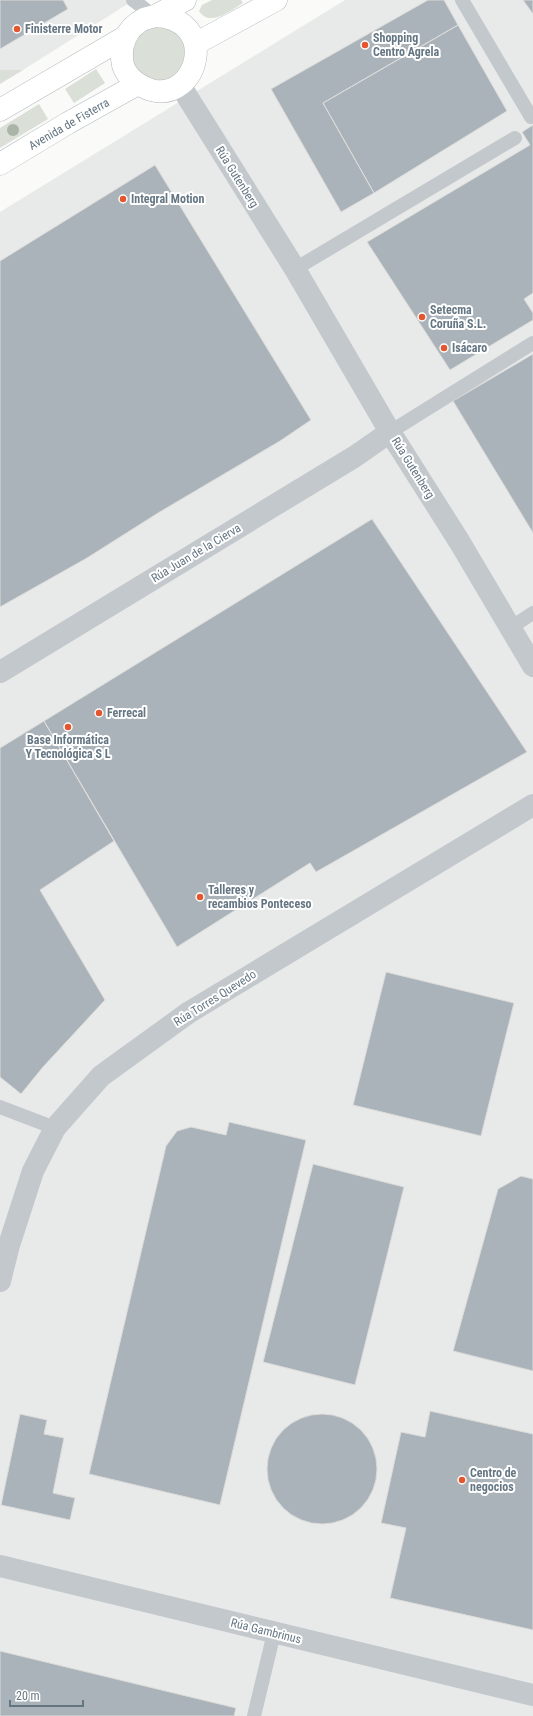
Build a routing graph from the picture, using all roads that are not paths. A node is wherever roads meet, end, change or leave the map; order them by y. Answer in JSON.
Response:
{"nodes":[{"id":1,"x":133,"y":0,"type":"edge"},
{"id":2,"x":185,"y":0,"type":"edge"},
{"id":3,"x":276,"y":0,"type":"edge"},
{"id":4,"x":462,"y":0,"type":"edge"},
{"id":5,"x":154,"y":16,"type":"junction"},
{"id":6,"x":125,"y":37,"type":"junction"},
{"id":7,"x":195,"y":44,"type":"junction"},
{"id":8,"x":138,"y":84,"type":"junction"},
{"id":9,"x":180,"y":85,"type":"junction"},
{"id":10,"x":0,"y":110,"type":"edge"},
{"id":11,"x":531,"y":116,"type":"dead end"},
{"id":12,"x":516,"y":138,"type":"dead end"},
{"id":13,"x":0,"y":164,"type":"edge"},
{"id":14,"x":296,"y":269,"type":"junction"},
{"id":15,"x":533,"y":344,"type":"edge"},
{"id":16,"x":390,"y":432,"type":"junction"},
{"id":17,"x":533,"y":614,"type":"edge"},
{"id":18,"x":510,"y":628,"type":"junction"},
{"id":19,"x":533,"y":666,"type":"edge"},
{"id":20,"x":0,"y":672,"type":"edge"},
{"id":21,"x":533,"y":806,"type":"edge"},
{"id":22,"x":0,"y":1107,"type":"edge"},
{"id":23,"x":55,"y":1128,"type":"junction"},
{"id":24,"x":5,"y":1242,"type":"edge"},
{"id":25,"x":0,"y":1281,"type":"edge"},
{"id":26,"x":0,"y":1566,"type":"edge"},
{"id":27,"x":274,"y":1633,"type":"junction"},
{"id":28,"x":533,"y":1695,"type":"edge"},
{"id":29,"x":254,"y":1716,"type":"edge"}],
"edges":[{"from":1,"to":5,"type":"lane"},
{"from":2,"to":5,"type":"main road"},
{"from":3,"to":7,"type":"main road"},
{"from":4,"to":11,"type":"lane"},
{"from":5,"to":6,"type":"main road"},
{"from":5,"to":7,"type":"main road"},
{"from":6,"to":8,"type":"main road"},
{"from":6,"to":10,"type":"main road"},
{"from":7,"to":9,"type":"main road"},
{"from":8,"to":9,"type":"main road"},
{"from":8,"to":13,"type":"main road","name":"Avenida de Fisterra"},
{"from":9,"to":14,"type":"street","name":"Rúa Gutenberg"},
{"from":12,"to":14,"type":"lane"},
{"from":14,"to":16,"type":"street","name":"Rúa Gutenberg"},
{"from":15,"to":16,"type":"lane"},
{"from":16,"to":18,"type":"street","name":"Rúa Gutenberg"},
{"from":16,"to":20,"type":"street","name":"Rúa Juan de la Cierva"},
{"from":17,"to":18,"type":"lane"},
{"from":18,"to":19,"type":"street","name":"Rúa Gutenberg"},
{"from":21,"to":23,"type":"street","name":"Rúa Torres Quevedo"},
{"from":22,"to":23,"type":"lane"},
{"from":23,"to":24,"type":"street","name":"Rúa Torres Quevedo"},
{"from":24,"to":25,"type":"street","name":"Rúa Torres Quevedo"},
{"from":26,"to":27,"type":"street","name":"Rúa Gambrinus"},
{"from":27,"to":28,"type":"street","name":"Rúa Gambrinus"},
{"from":27,"to":29,"type":"lane"}]}
